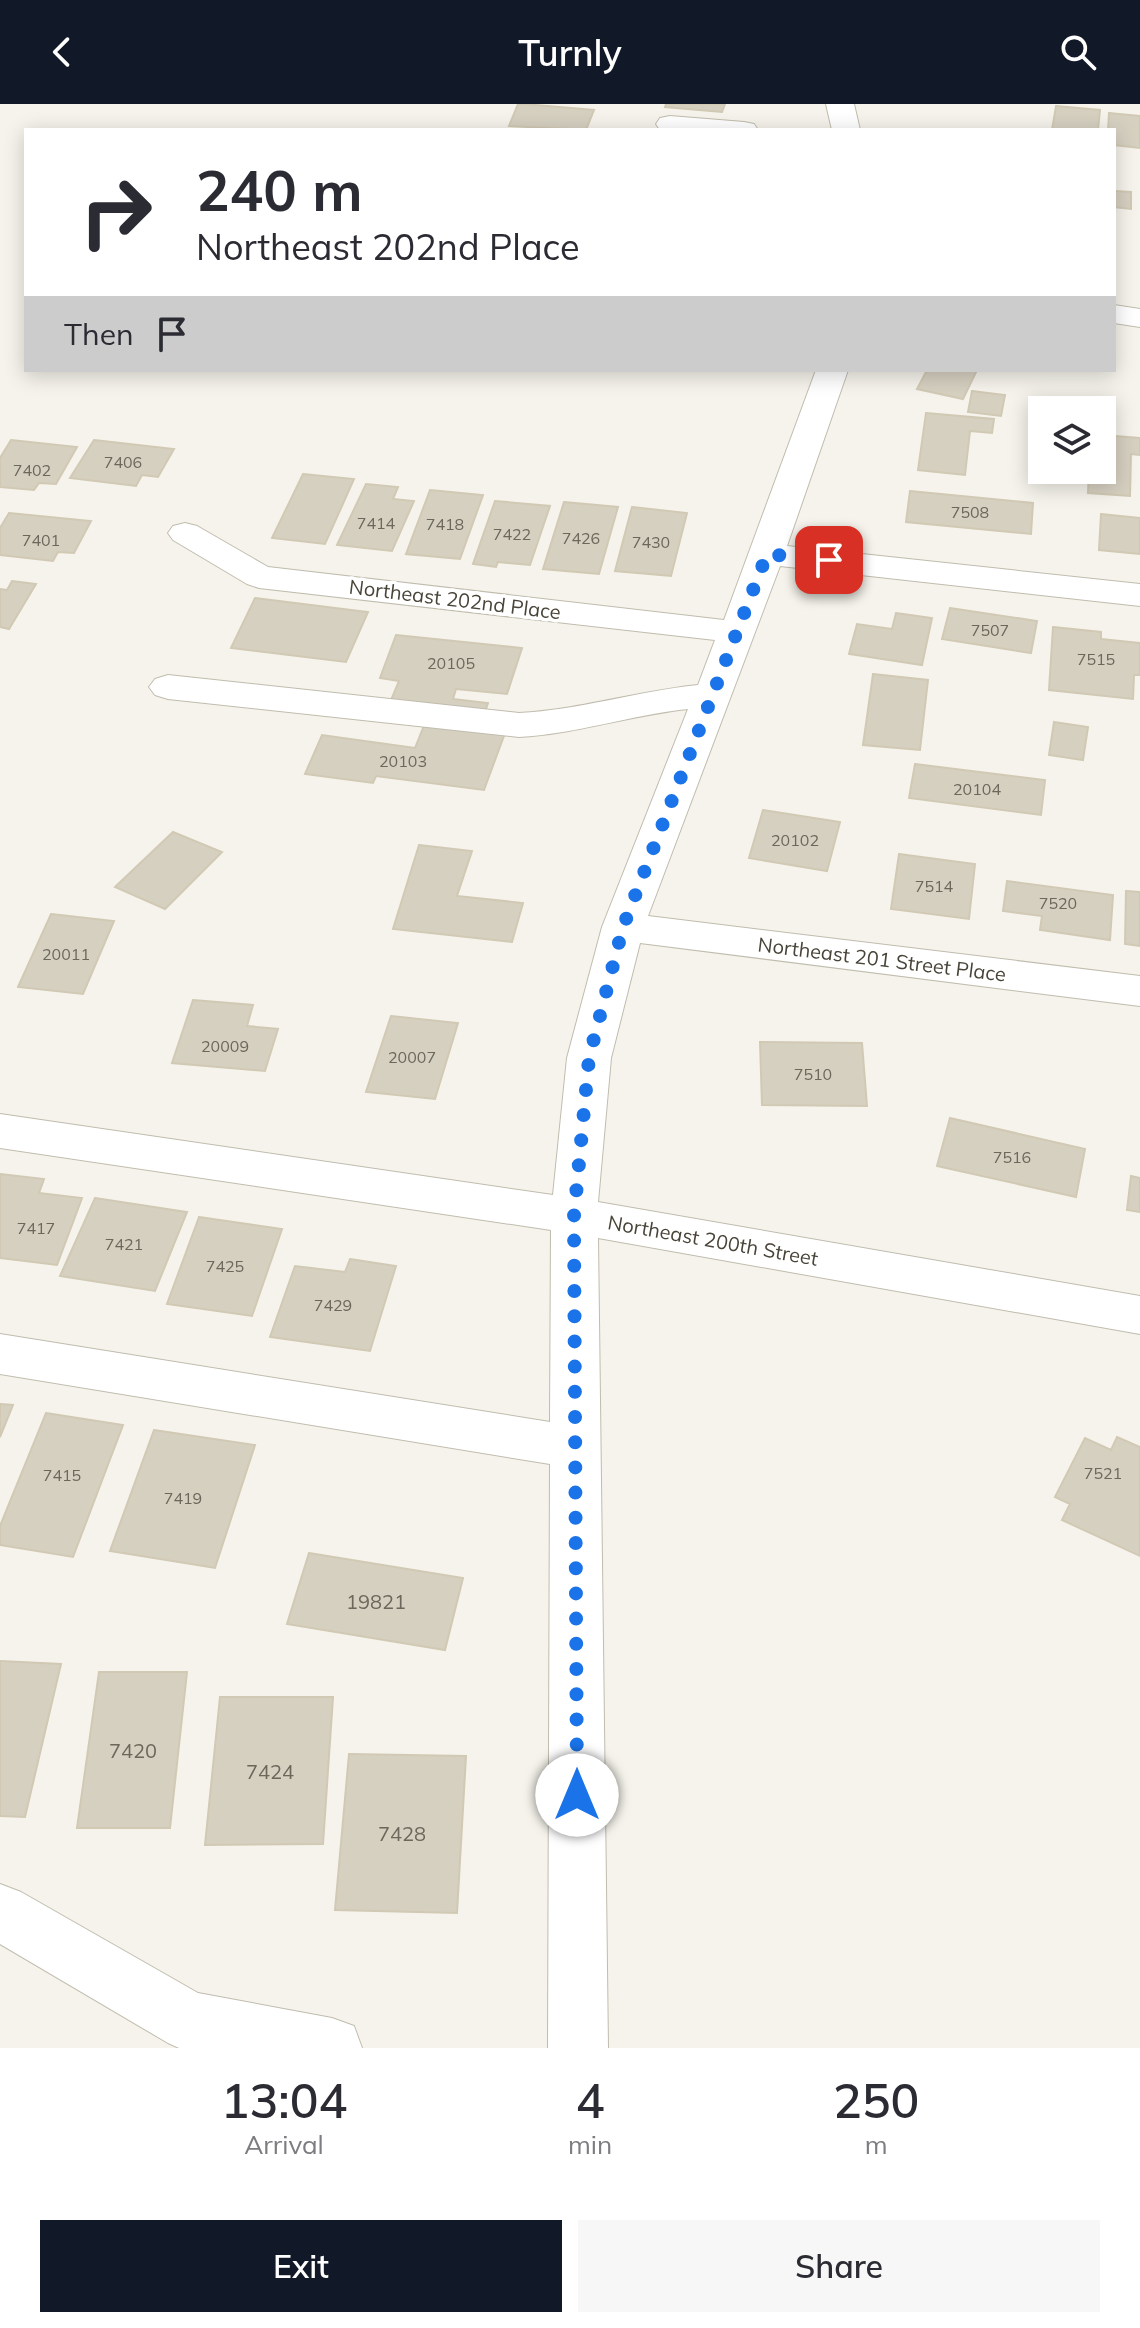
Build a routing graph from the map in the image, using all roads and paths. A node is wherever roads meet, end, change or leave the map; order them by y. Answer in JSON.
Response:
{"nodes":[{"id":1,"x":840,"y":104,"type":"edge"},
{"id":2,"x":670,"y":124,"type":"dead end"},
{"id":3,"x":719,"y":128,"type":"edge"},
{"id":4,"x":846,"y":128,"type":"edge"},
{"id":5,"x":1116,"y":314,"type":"edge"},
{"id":6,"x":1140,"y":318,"type":"edge"},
{"id":7,"x":831,"y":372,"type":"edge"},
{"id":8,"x":185,"y":533,"type":"dead end"},
{"id":9,"x":767,"y":554,"type":"junction"},
{"id":10,"x":1140,"y":595,"type":"edge"},
{"id":11,"x":737,"y":632,"type":"junction"},
{"id":12,"x":168,"y":687,"type":"dead end"},
{"id":13,"x":713,"y":695,"type":"junction"},
{"id":14,"x":623,"y":927,"type":"junction"},
{"id":15,"x":1140,"y":991,"type":"edge"},
{"id":16,"x":0,"y":1131,"type":"edge"},
{"id":17,"x":574,"y":1216,"type":"junction"},
{"id":18,"x":1140,"y":1315,"type":"edge"},
{"id":19,"x":0,"y":1354,"type":"edge"},
{"id":20,"x":575,"y":1447,"type":"junction"},
{"id":21,"x":0,"y":1912,"type":"edge"},
{"id":22,"x":332,"y":2048,"type":"edge"},
{"id":23,"x":578,"y":2048,"type":"edge"}],
"edges":[{"from":1,"to":4,"type":"street"},
{"from":2,"to":3,"type":"street"},
{"from":5,"to":6,"type":"street"},
{"from":7,"to":9,"type":"street"},
{"from":8,"to":11,"type":"street","name":"Northeast 202nd Place"},
{"from":9,"to":10,"type":"street"},
{"from":9,"to":11,"type":"street"},
{"from":11,"to":13,"type":"street"},
{"from":12,"to":13,"type":"street"},
{"from":13,"to":14,"type":"street"},
{"from":14,"to":15,"type":"street","name":"Northeast 201 Street Place"},
{"from":14,"to":17,"type":"street"},
{"from":16,"to":17,"type":"street","name":"Northeast 200th Street"},
{"from":17,"to":18,"type":"street","name":"Northeast 200th Street"},
{"from":17,"to":20,"type":"street"},
{"from":19,"to":20,"type":"street"},
{"from":20,"to":23,"type":"street"},
{"from":21,"to":22,"type":"street"}]}
